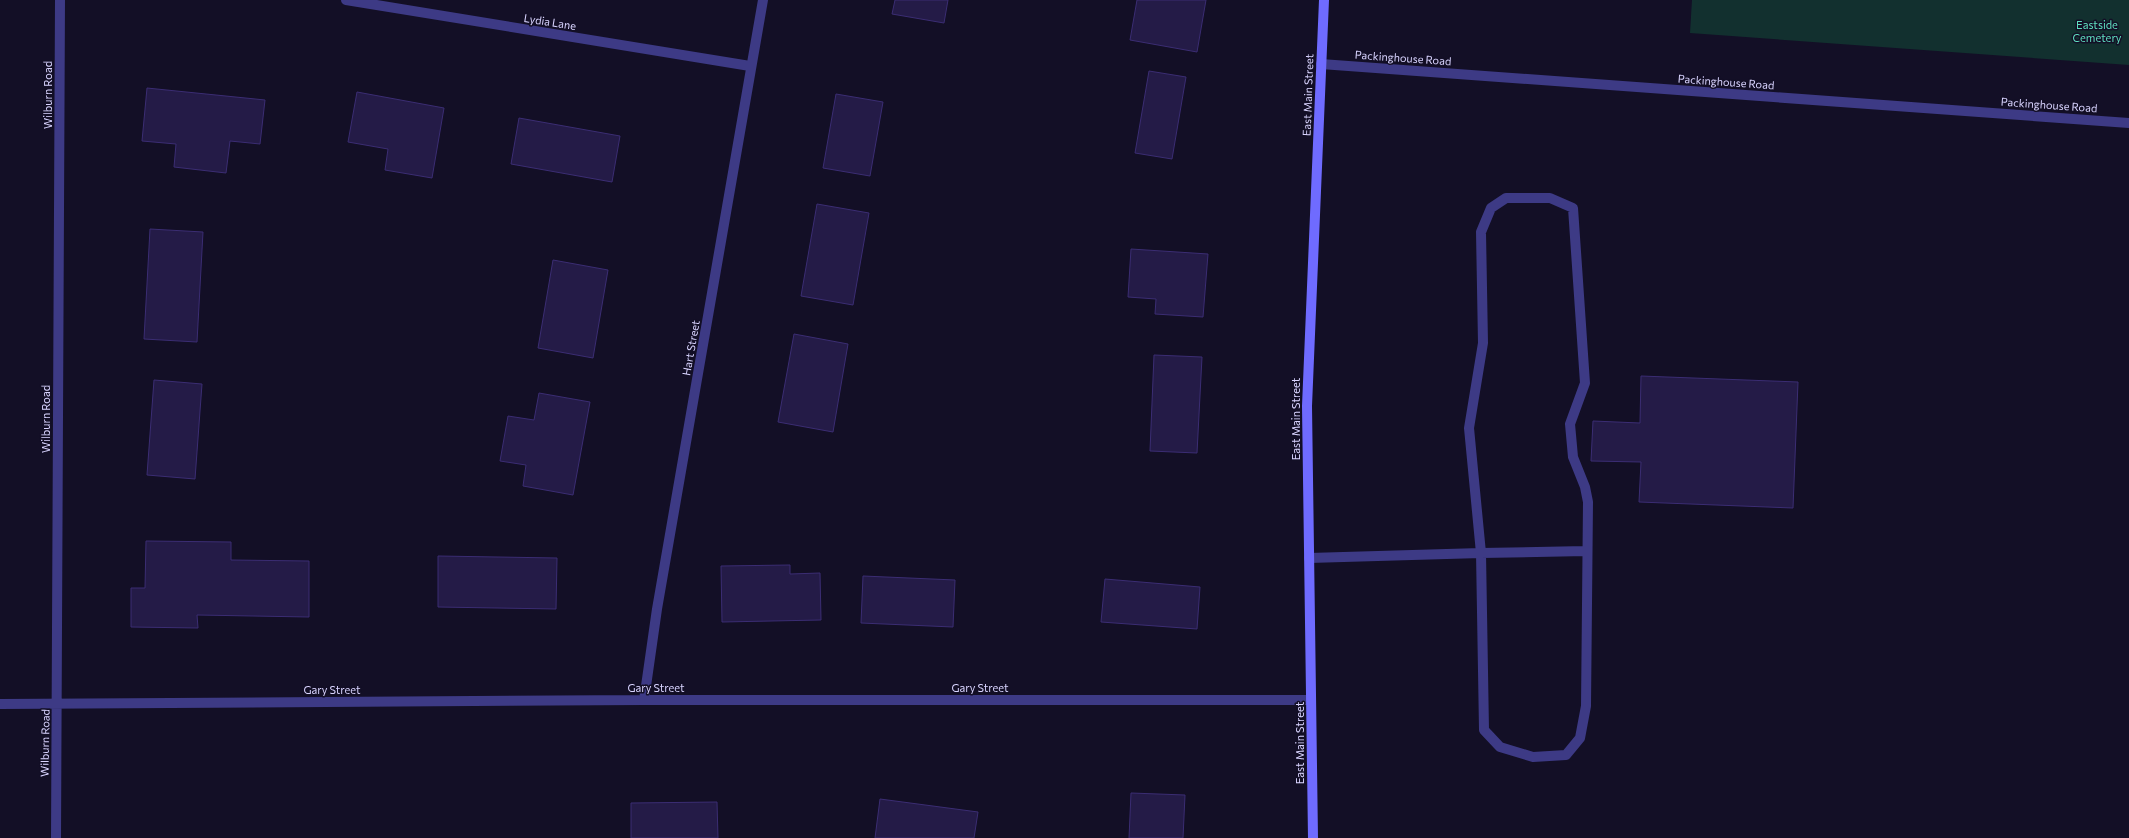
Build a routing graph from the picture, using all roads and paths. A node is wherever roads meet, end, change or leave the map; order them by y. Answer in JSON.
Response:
{"nodes":[{"id":1,"x":60,"y":0,"type":"edge"},
{"id":2,"x":346,"y":0,"type":"edge"},
{"id":3,"x":763,"y":0,"type":"edge"},
{"id":4,"x":1324,"y":0,"type":"edge"},
{"id":5,"x":1321,"y":64,"type":"junction"},
{"id":6,"x":750,"y":66,"type":"junction"},
{"id":7,"x":2129,"y":123,"type":"edge"},
{"id":8,"x":1586,"y":552,"type":"junction"},
{"id":9,"x":1481,"y":554,"type":"junction"},
{"id":10,"x":1309,"y":558,"type":"junction"},
{"id":11,"x":644,"y":700,"type":"junction"},
{"id":12,"x":1312,"y":700,"type":"junction"},
{"id":13,"x":0,"y":704,"type":"edge"},
{"id":14,"x":57,"y":704,"type":"junction"},
{"id":15,"x":56,"y":838,"type":"edge"},
{"id":16,"x":1312,"y":838,"type":"edge"}],
"edges":[{"from":1,"to":14,"type":"street","name":"Wilburn Road"},
{"from":2,"to":6,"type":"street","name":"Lydia Lane"},
{"from":3,"to":6,"type":"street","name":"Hart Street"},
{"from":4,"to":5,"type":"main road","name":"East Main Street"},
{"from":5,"to":7,"type":"street","name":"Packinghouse Road"},
{"from":5,"to":10,"type":"main road","name":"East Main Street"},
{"from":6,"to":11,"type":"street","name":"Hart Street"},
{"from":8,"to":9,"type":"street"},
{"from":8,"to":9,"type":"street"},
{"from":8,"to":9,"type":"street"},
{"from":9,"to":10,"type":"street"},
{"from":10,"to":12,"type":"main road","name":"East Main Street"},
{"from":11,"to":12,"type":"street","name":"Gary Street"},
{"from":11,"to":14,"type":"street","name":"Gary Street"},
{"from":12,"to":16,"type":"main road","name":"East Main Street"},
{"from":13,"to":14,"type":"street","name":"Gary Street"},
{"from":14,"to":15,"type":"street","name":"Wilburn Road"}]}
